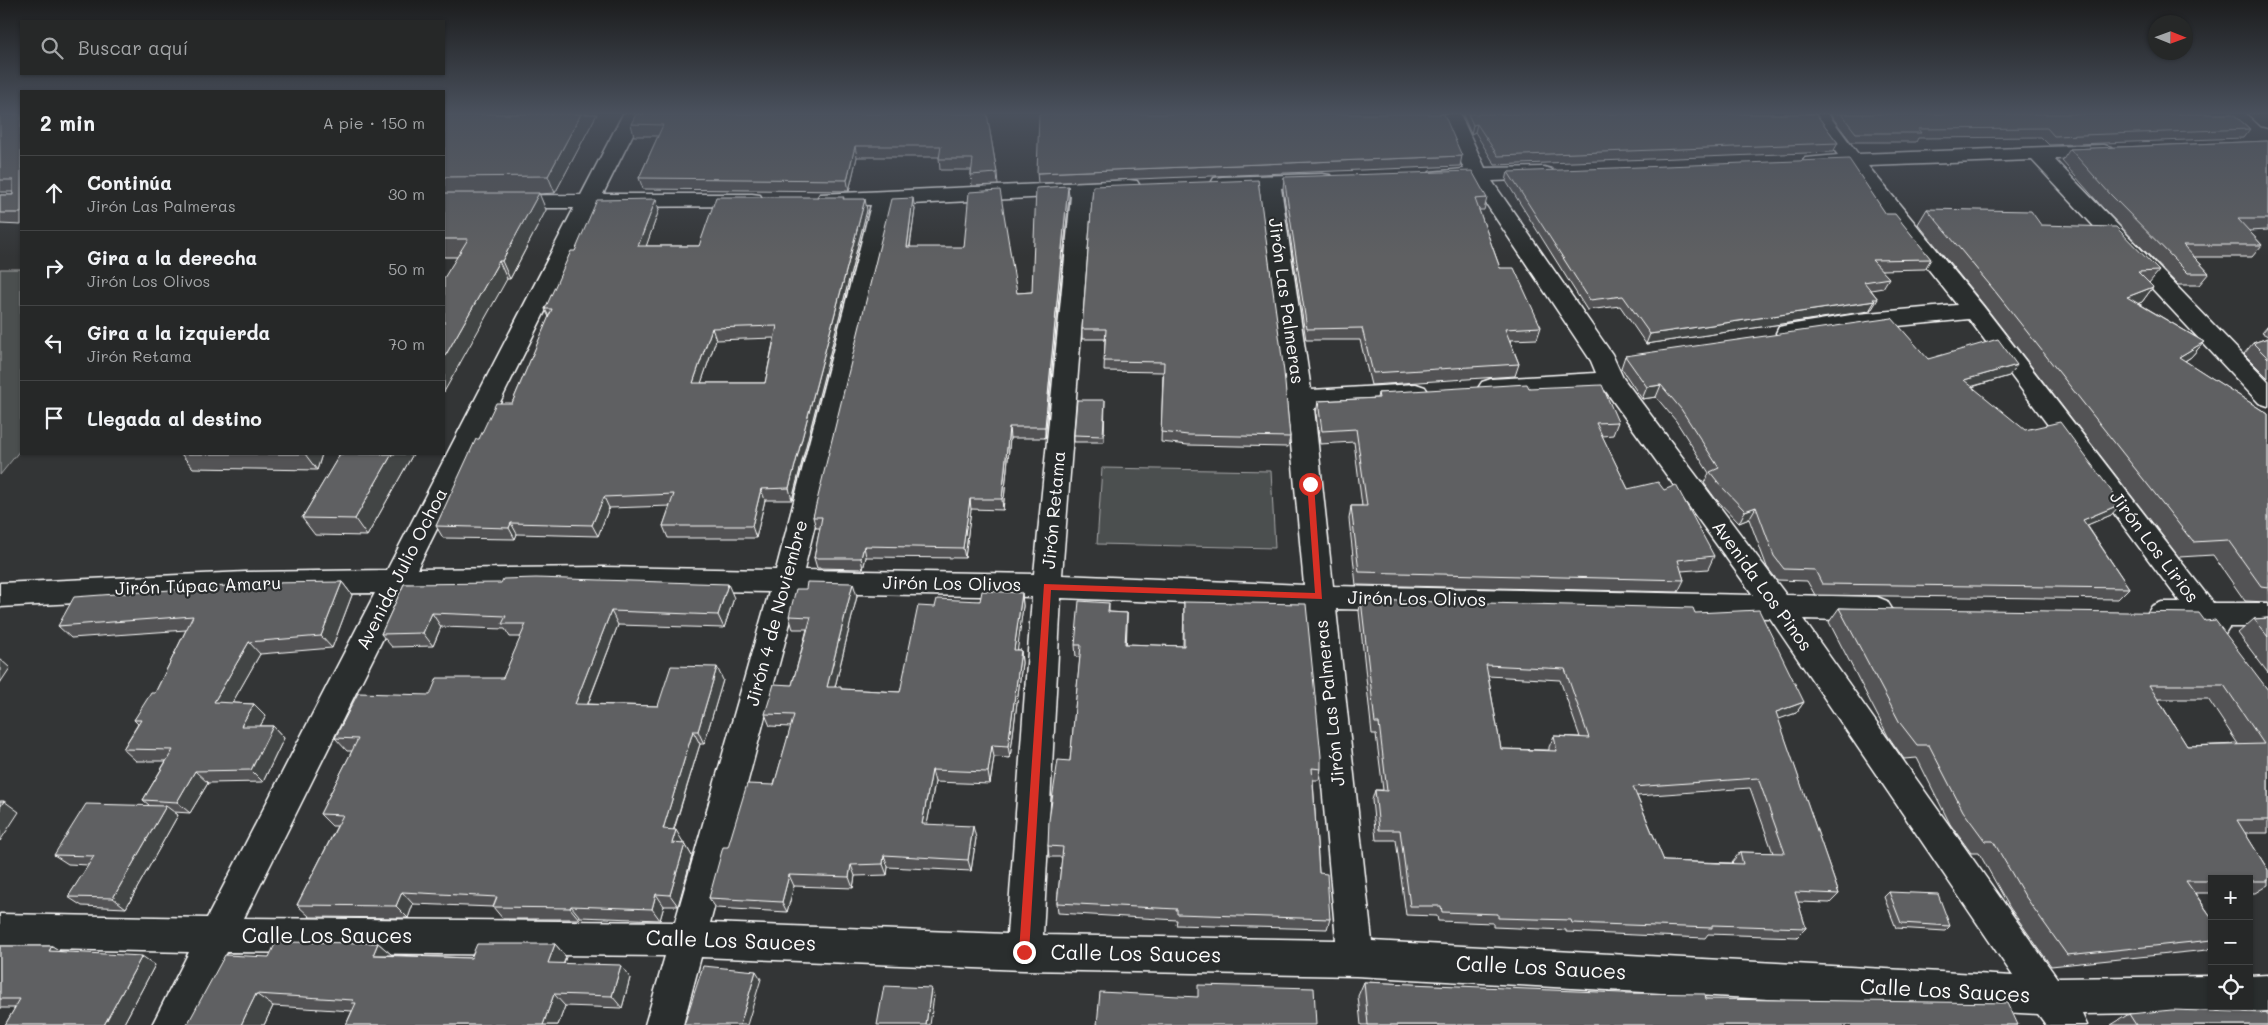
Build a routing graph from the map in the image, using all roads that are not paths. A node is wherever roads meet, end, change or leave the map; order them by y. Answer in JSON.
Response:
{"nodes":[{"id":1,"x":609,"y":162,"type":"edge"},
{"id":2,"x":1471,"y":162,"type":"edge"},
{"id":3,"x":1816,"y":162,"type":"edge"},
{"id":4,"x":1853,"y":162,"type":"edge"},
{"id":5,"x":2045,"y":162,"type":"edge"},
{"id":6,"x":1793,"y":163,"type":"edge"},
{"id":7,"x":1566,"y":172,"type":"edge"},
{"id":8,"x":1477,"y":175,"type":"junction"},
{"id":9,"x":1417,"y":177,"type":"edge"},
{"id":10,"x":1338,"y":179,"type":"edge"},
{"id":11,"x":1269,"y":181,"type":"junction"},
{"id":12,"x":1200,"y":184,"type":"edge"},
{"id":13,"x":1151,"y":185,"type":"edge"},
{"id":14,"x":1082,"y":188,"type":"junction"},
{"id":15,"x":883,"y":199,"type":"junction"},
{"id":16,"x":775,"y":200,"type":"edge"},
{"id":17,"x":804,"y":200,"type":"edge"},
{"id":18,"x":589,"y":201,"type":"junction"},
{"id":19,"x":445,"y":202,"type":"edge"},
{"id":20,"x":1975,"y":311,"type":"junction"},
{"id":21,"x":1769,"y":336,"type":"edge"},
{"id":22,"x":1612,"y":366,"type":"junction"},
{"id":23,"x":1466,"y":390,"type":"edge"},
{"id":24,"x":1436,"y":392,"type":"edge"},
{"id":25,"x":2268,"y":397,"type":"edge"},
{"id":26,"x":1300,"y":400,"type":"junction"},
{"id":27,"x":396,"y":581,"type":"junction"},
{"id":28,"x":787,"y":581,"type":"junction"},
{"id":29,"x":1047,"y":586,"type":"junction"},
{"id":30,"x":1319,"y":597,"type":"junction"},
{"id":31,"x":5,"y":601,"type":"edge"},
{"id":32,"x":1779,"y":608,"type":"junction"},
{"id":33,"x":1908,"y":610,"type":"edge"},
{"id":34,"x":2136,"y":614,"type":"edge"},
{"id":35,"x":2206,"y":615,"type":"junction"},
{"id":36,"x":2268,"y":615,"type":"edge"},
{"id":37,"x":2228,"y":646,"type":"edge"},
{"id":38,"x":0,"y":931,"type":"edge"},
{"id":39,"x":218,"y":935,"type":"junction"},
{"id":40,"x":687,"y":939,"type":"junction"},
{"id":41,"x":1024,"y":952,"type":"junction"},
{"id":42,"x":1356,"y":958,"type":"junction"},
{"id":43,"x":2208,"y":994,"type":"edge"},
{"id":44,"x":2253,"y":994,"type":"edge"},
{"id":45,"x":2268,"y":994,"type":"edge"},
{"id":46,"x":2047,"y":996,"type":"junction"},
{"id":47,"x":171,"y":1025,"type":"edge"},
{"id":48,"x":664,"y":1025,"type":"edge"},
{"id":49,"x":2068,"y":1025,"type":"edge"}],
"edges":[{"from":1,"to":18,"type":"street","name":"Avenida Julio Ochoa"},
{"from":2,"to":8,"type":"street","name":"Avenida Los Pinos"},
{"from":3,"to":6,"type":"street"},
{"from":4,"to":20,"type":"street","name":"Jirón Los Lirios"},
{"from":5,"to":25,"type":"street"},
{"from":7,"to":8,"type":"street"},
{"from":8,"to":9,"type":"street"},
{"from":8,"to":22,"type":"street","name":"Avenida Los Pinos"},
{"from":10,"to":11,"type":"street"},
{"from":11,"to":12,"type":"street"},
{"from":11,"to":26,"type":"street","name":"Jirón Las Palmeras"},
{"from":13,"to":14,"type":"street"},
{"from":14,"to":15,"type":"street"},
{"from":14,"to":29,"type":"street","name":"Jirón Retama"},
{"from":15,"to":17,"type":"street"},
{"from":15,"to":28,"type":"street","name":"Jirón 4 de Noviembre"},
{"from":16,"to":18,"type":"street"},
{"from":18,"to":19,"type":"street"},
{"from":18,"to":27,"type":"street","name":"Avenida Julio Ochoa"},
{"from":20,"to":21,"type":"street"},
{"from":20,"to":35,"type":"street","name":"Jirón Los Lirios"},
{"from":22,"to":23,"type":"street"},
{"from":22,"to":32,"type":"street","name":"Avenida Los Pinos"},
{"from":24,"to":26,"type":"street"},
{"from":26,"to":30,"type":"street","name":"Jirón Las Palmeras"},
{"from":27,"to":28,"type":"street","name":"Jirón Los Olivos"},
{"from":27,"to":31,"type":"street","name":"Jirón Túpac Amaru"},
{"from":27,"to":39,"type":"street","name":"Avenida Julio Ochoa"},
{"from":28,"to":29,"type":"street","name":"Jirón Los Olivos"},
{"from":28,"to":40,"type":"street","name":"Jirón 4 de Noviembre"},
{"from":29,"to":30,"type":"street","name":"Jirón Los Olivos"},
{"from":29,"to":41,"type":"street","name":"Jirón Retama"},
{"from":30,"to":32,"type":"street","name":"Jirón Los Olivos"},
{"from":30,"to":42,"type":"street","name":"Jirón Las Palmeras"},
{"from":32,"to":33,"type":"street","name":"Jirón Los Olivos"},
{"from":32,"to":46,"type":"street","name":"Avenida Los Pinos"},
{"from":34,"to":35,"type":"street"},
{"from":35,"to":36,"type":"street"},
{"from":35,"to":37,"type":"street","name":"Jirón Los Lirios"},
{"from":38,"to":39,"type":"street","name":"Calle Los Sauces"},
{"from":39,"to":40,"type":"street","name":"Calle Los Sauces"},
{"from":39,"to":47,"type":"street","name":"Avenida Julio Ochoa"},
{"from":40,"to":41,"type":"street","name":"Calle Los Sauces"},
{"from":40,"to":48,"type":"street","name":"Jirón 4 de Noviembre"},
{"from":41,"to":42,"type":"street","name":"Calle Los Sauces"},
{"from":42,"to":46,"type":"street","name":"Calle Los Sauces"},
{"from":43,"to":46,"type":"street","name":"Calle Los Sauces"},
{"from":44,"to":45,"type":"street"},
{"from":46,"to":49,"type":"street","name":"Avenida Los Pinos"}]}
